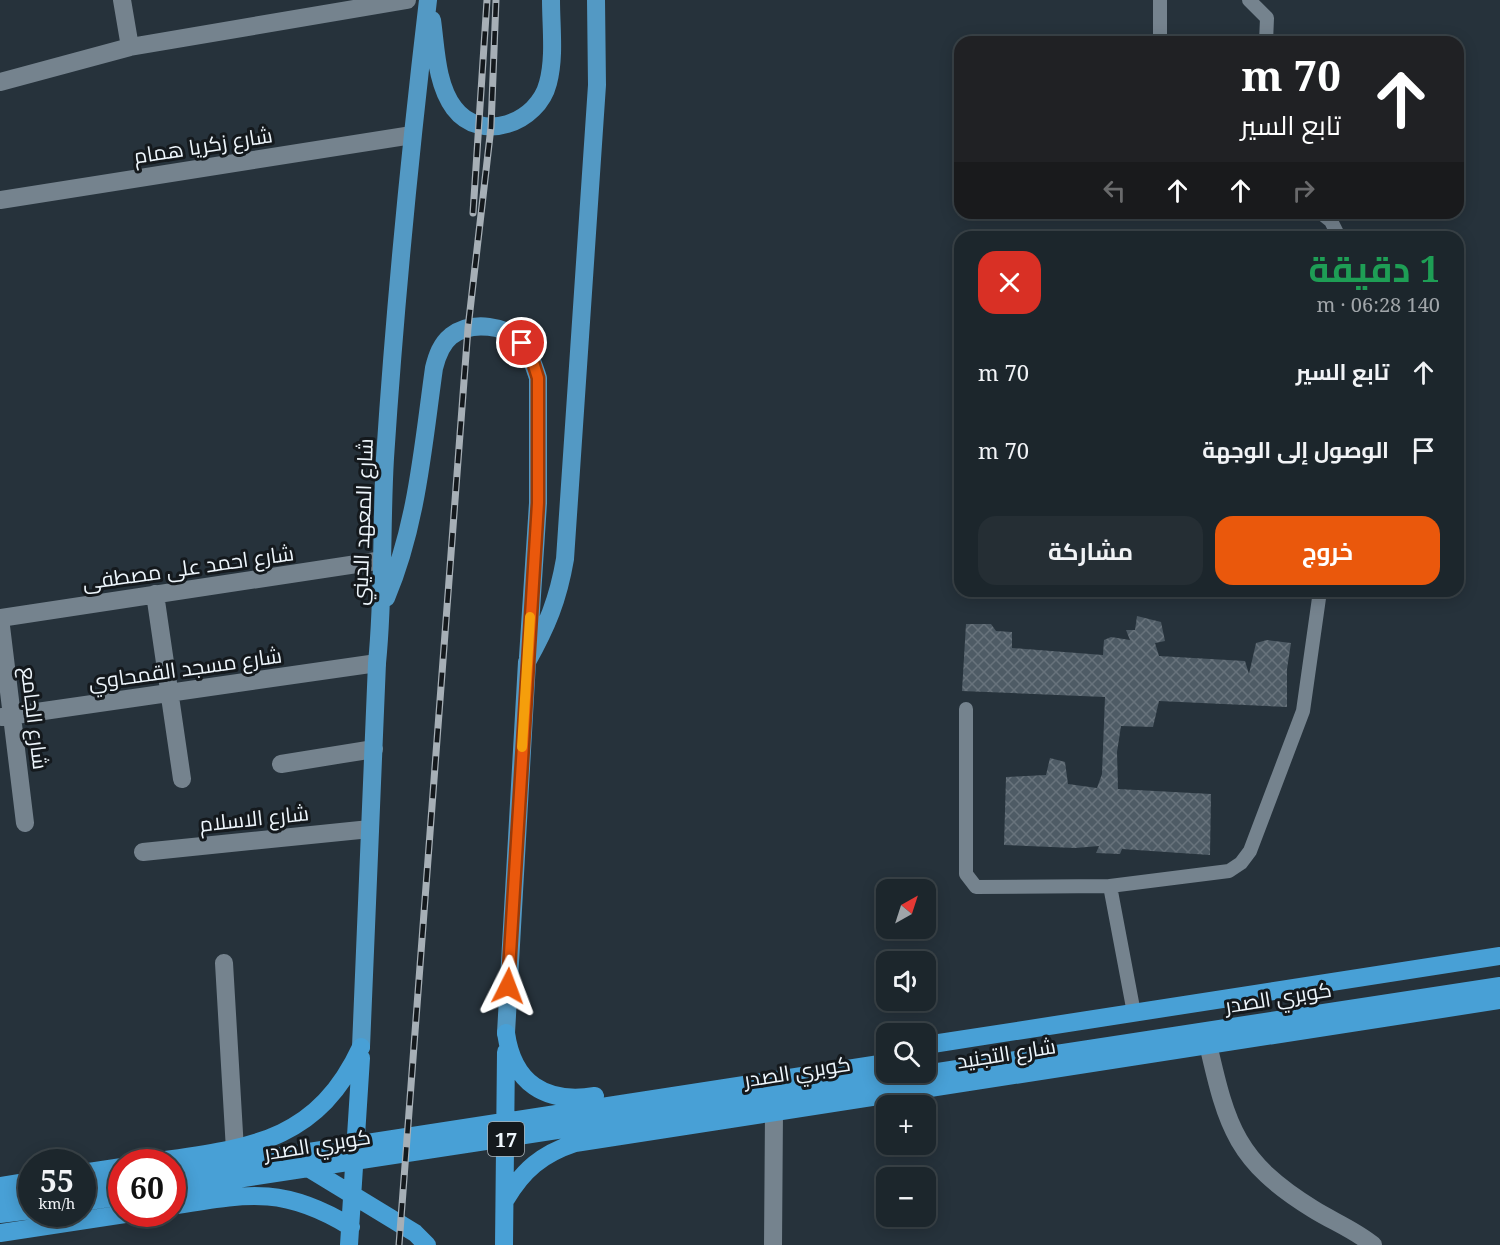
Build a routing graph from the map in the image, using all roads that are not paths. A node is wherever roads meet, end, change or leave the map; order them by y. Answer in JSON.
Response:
{"nodes":[{"id":1,"x":122,"y":0,"type":"edge"},
{"id":2,"x":407,"y":0,"type":"edge"},
{"id":3,"x":428,"y":0,"type":"edge"},
{"id":4,"x":551,"y":0,"type":"edge"},
{"id":5,"x":596,"y":0,"type":"edge"},
{"id":6,"x":1160,"y":0,"type":"edge"},
{"id":7,"x":1249,"y":0,"type":"edge"},
{"id":8,"x":1160,"y":36,"type":"edge"},
{"id":9,"x":1266,"y":36,"type":"edge"},
{"id":10,"x":130,"y":47,"type":"junction"},
{"id":11,"x":0,"y":82,"type":"edge"},
{"id":12,"x":412,"y":135,"type":"junction"},
{"id":13,"x":0,"y":200,"type":"edge"},
{"id":14,"x":383,"y":560,"type":"junction"},
{"id":15,"x":155,"y":594,"type":"junction"},
{"id":16,"x":1319,"y":597,"type":"edge"},
{"id":17,"x":383,"y":605,"type":"junction"},
{"id":18,"x":0,"y":618,"type":"edge"},
{"id":19,"x":527,"y":662,"type":"junction"},
{"id":20,"x":377,"y":663,"type":"junction"},
{"id":21,"x":170,"y":693,"type":"junction"},
{"id":22,"x":966,"y":709,"type":"dead end"},
{"id":23,"x":6,"y":717,"type":"edge"},
{"id":24,"x":374,"y":749,"type":"junction"},
{"id":25,"x":281,"y":764,"type":"dead end"},
{"id":26,"x":182,"y":779,"type":"dead end"},
{"id":27,"x":26,"y":823,"type":"dead end"},
{"id":28,"x":370,"y":829,"type":"junction"},
{"id":29,"x":143,"y":852,"type":"dead end"},
{"id":30,"x":1110,"y":886,"type":"junction"},
{"id":31,"x":1500,"y":956,"type":"edge"},
{"id":32,"x":224,"y":963,"type":"dead end"},
{"id":33,"x":1500,"y":968,"type":"edge"},
{"id":34,"x":1500,"y":986,"type":"edge"},
{"id":35,"x":1500,"y":1000,"type":"edge"},
{"id":36,"x":1134,"y":1012,"type":"junction"},
{"id":37,"x":506,"y":1033,"type":"junction"},
{"id":38,"x":936,"y":1043,"type":"edge"},
{"id":39,"x":1208,"y":1044,"type":"junction"},
{"id":40,"x":361,"y":1047,"type":"junction"},
{"id":41,"x":876,"y":1053,"type":"edge"},
{"id":42,"x":936,"y":1055,"type":"edge"},
{"id":43,"x":876,"y":1065,"type":"edge"},
{"id":44,"x":556,"y":1097,"type":"junction"},
{"id":45,"x":774,"y":1112,"type":"junction"},
{"id":46,"x":575,"y":1143,"type":"junction"},
{"id":47,"x":235,"y":1150,"type":"junction"},
{"id":48,"x":287,"y":1155,"type":"junction"},
{"id":49,"x":186,"y":1157,"type":"edge"},
{"id":50,"x":186,"y":1171,"type":"edge"},
{"id":51,"x":18,"y":1183,"type":"edge"},
{"id":52,"x":0,"y":1186,"type":"edge"},
{"id":53,"x":186,"y":1186,"type":"edge"},
{"id":54,"x":18,"y":1197,"type":"edge"},
{"id":55,"x":506,"y":1199,"type":"junction"},
{"id":56,"x":0,"y":1200,"type":"edge"},
{"id":57,"x":186,"y":1204,"type":"edge"},
{"id":58,"x":18,"y":1212,"type":"edge"},
{"id":59,"x":0,"y":1214,"type":"edge"},
{"id":60,"x":108,"y":1217,"type":"edge"},
{"id":61,"x":0,"y":1233,"type":"edge"},
{"id":62,"x":350,"y":1236,"type":"edge"},
{"id":63,"x":427,"y":1245,"type":"edge"},
{"id":64,"x":504,"y":1245,"type":"edge"},
{"id":65,"x":773,"y":1245,"type":"edge"},
{"id":66,"x":1372,"y":1245,"type":"edge"}],
"edges":[{"from":1,"to":10,"type":"street"},
{"from":2,"to":10,"type":"street"},
{"from":3,"to":4,"type":"main road"},
{"from":3,"to":12,"type":"main road","name":"شارع المعهد الديني"},
{"from":5,"to":19,"type":"main road"},
{"from":6,"to":8,"type":"lane"},
{"from":7,"to":9,"type":"lane"},
{"from":10,"to":11,"type":"street"},
{"from":12,"to":13,"type":"street","name":"شارع زكريا همام"},
{"from":12,"to":14,"type":"main road","name":"شارع المعهد الديني"},
{"from":14,"to":15,"type":"street","name":"شارع احمد على مصطفى"},
{"from":14,"to":17,"type":"main road","name":"شارع المعهد الديني"},
{"from":15,"to":18,"type":"street","name":"شارع احمد على مصطفى"},
{"from":15,"to":21,"type":"street"},
{"from":16,"to":30,"type":"lane"},
{"from":17,"to":19,"type":"main road"},
{"from":17,"to":20,"type":"main road","name":"شارع المعهد الديني"},
{"from":18,"to":23,"type":"street","name":"شارع الجامع"},
{"from":19,"to":37,"type":"main road"},
{"from":20,"to":21,"type":"street","name":"شارع مسجد القمحاوي"},
{"from":20,"to":24,"type":"main road","name":"شارع المعهد الديني"},
{"from":21,"to":23,"type":"street","name":"شارع مسجد القمحاوي"},
{"from":21,"to":26,"type":"street"},
{"from":22,"to":30,"type":"lane"},
{"from":23,"to":27,"type":"street","name":"شارع الجامع"},
{"from":24,"to":25,"type":"street"},
{"from":24,"to":28,"type":"main road","name":"شارع المعهد الديني"},
{"from":28,"to":29,"type":"street","name":"شارع الاسلام"},
{"from":28,"to":40,"type":"main road","name":"شارع المعهد الديني"},
{"from":30,"to":36,"type":"lane"},
{"from":31,"to":36,"type":"highway","name":"شارع التجنيد"},
{"from":32,"to":47,"type":"street"},
{"from":33,"to":42,"type":"highway","name":"كوبري الصدر"},
{"from":34,"to":53,"type":"highway","name":"كوبري الصدر"},
{"from":35,"to":39,"type":"highway","name":"شارع التجنيد"},
{"from":36,"to":38,"type":"highway","name":"شارع التجنيد"},
{"from":37,"to":44,"type":"highway"},
{"from":37,"to":55,"type":"highway","number":"17"},
{"from":39,"to":45,"type":"highway","name":"شارع التجنيد"},
{"from":39,"to":66,"type":"street"},
{"from":40,"to":47,"type":"highway"},
{"from":40,"to":62,"type":"highway"},
{"from":41,"to":44,"type":"highway"},
{"from":43,"to":48,"type":"highway","name":"كوبري الصدر"},
{"from":44,"to":46,"type":"highway"},
{"from":45,"to":46,"type":"highway","name":"شارع التجنيد"},
{"from":45,"to":65,"type":"street"},
{"from":46,"to":55,"type":"highway","name":"شارع التجنيد"},
{"from":47,"to":49,"type":"highway"},
{"from":48,"to":50,"type":"highway","name":"كوبري الصدر"},
{"from":48,"to":63,"type":"highway"},
{"from":51,"to":52,"type":"highway"},
{"from":54,"to":56,"type":"highway"},
{"from":55,"to":64,"type":"highway","number":"17"},
{"from":57,"to":62,"type":"highway"},
{"from":58,"to":59,"type":"highway"},
{"from":60,"to":61,"type":"highway"}]}
